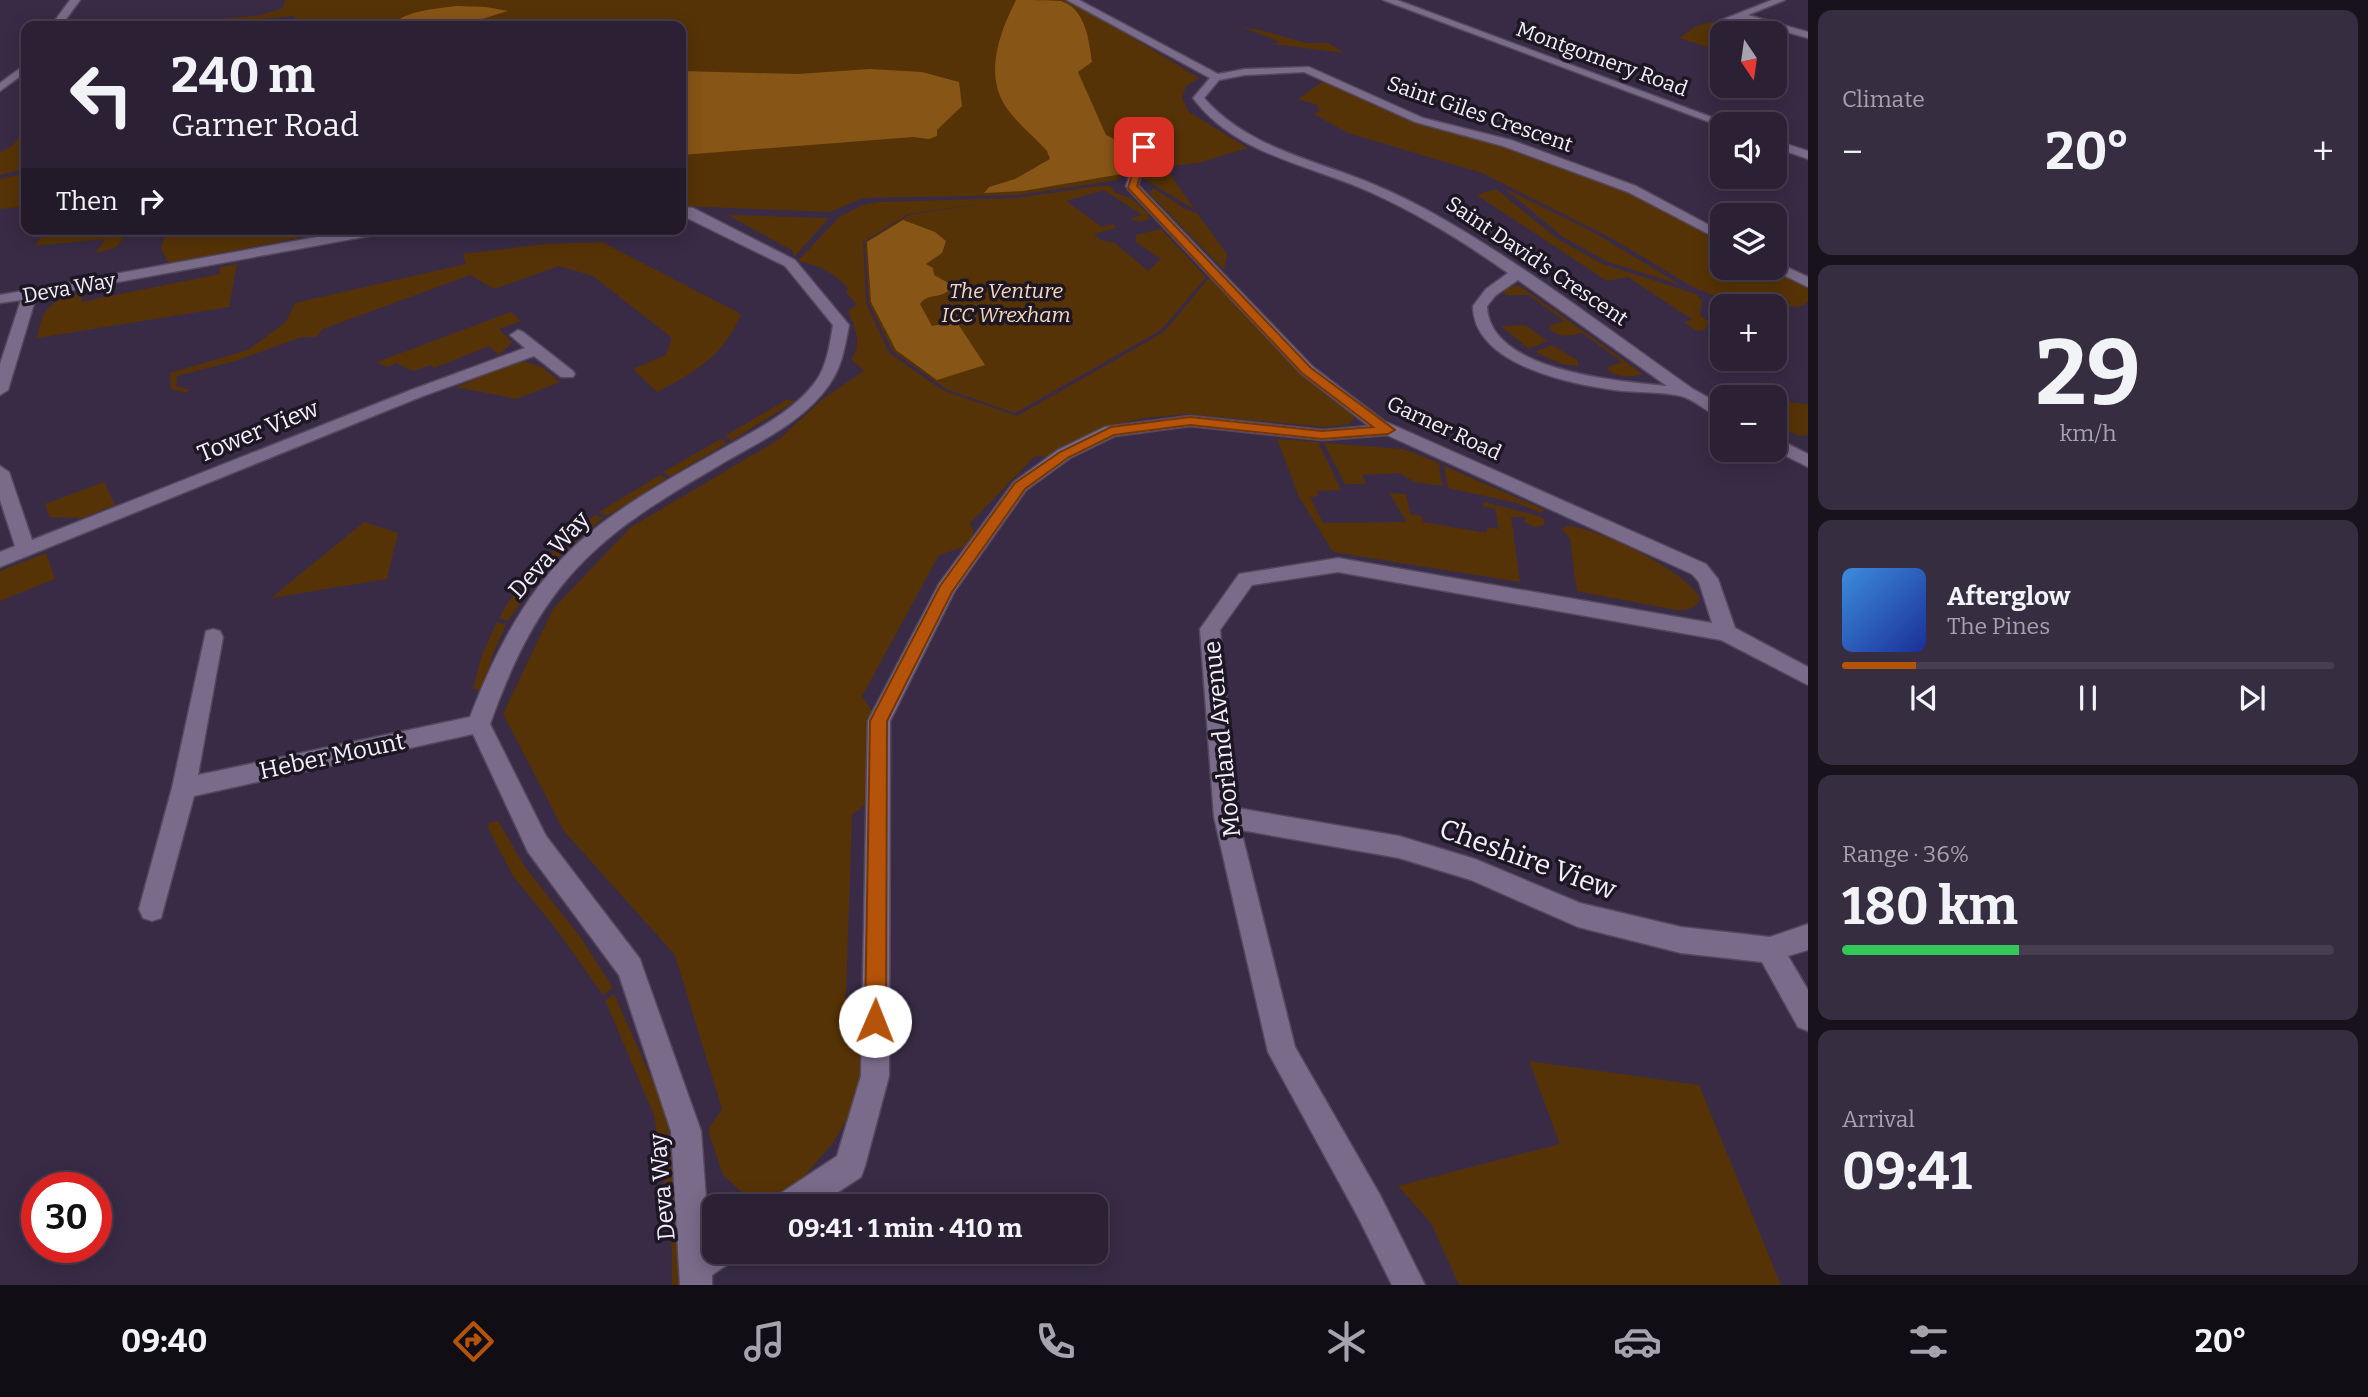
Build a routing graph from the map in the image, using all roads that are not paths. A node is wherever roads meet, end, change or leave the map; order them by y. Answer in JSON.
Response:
{"nodes":[{"id":1,"x":75,"y":0,"type":"edge"},
{"id":2,"x":1072,"y":0,"type":"edge"},
{"id":3,"x":1780,"y":0,"type":"edge"},
{"id":4,"x":1399,"y":1,"type":"edge"},
{"id":5,"x":1739,"y":16,"type":"junction"},
{"id":6,"x":60,"y":21,"type":"edge"},
{"id":7,"x":1724,"y":21,"type":"edge"},
{"id":8,"x":1808,"y":35,"type":"edge"},
{"id":9,"x":21,"y":71,"type":"edge"},
{"id":10,"x":1216,"y":77,"type":"junction"},
{"id":11,"x":0,"y":88,"type":"edge"},
{"id":12,"x":1710,"y":119,"type":"edge"},
{"id":13,"x":1144,"y":147,"type":"dead end"},
{"id":14,"x":1787,"y":148,"type":"edge"},
{"id":15,"x":1808,"y":155,"type":"edge"},
{"id":16,"x":686,"y":211,"type":"edge"},
{"id":17,"x":1710,"y":231,"type":"edge"},
{"id":18,"x":353,"y":235,"type":"edge"},
{"id":19,"x":1787,"y":272,"type":"edge"},
{"id":20,"x":1518,"y":273,"type":"junction"},
{"id":21,"x":1808,"y":283,"type":"edge"},
{"id":22,"x":29,"y":296,"type":"junction"},
{"id":23,"x":0,"y":299,"type":"edge"},
{"id":24,"x":518,"y":335,"type":"dead end"},
{"id":25,"x":535,"y":350,"type":"junction"},
{"id":26,"x":567,"y":374,"type":"dead end"},
{"id":27,"x":0,"y":390,"type":"edge"},
{"id":28,"x":1687,"y":392,"type":"junction"},
{"id":29,"x":1710,"y":405,"type":"edge"},
{"id":30,"x":1388,"y":430,"type":"junction"},
{"id":31,"x":1787,"y":449,"type":"edge"},
{"id":32,"x":1808,"y":461,"type":"edge"},
{"id":33,"x":0,"y":472,"type":"edge"},
{"id":34,"x":26,"y":550,"type":"junction"},
{"id":35,"x":0,"y":560,"type":"edge"},
{"id":36,"x":1726,"y":632,"type":"junction"},
{"id":37,"x":213,"y":637,"type":"dead end"},
{"id":38,"x":1808,"y":677,"type":"edge"},
{"id":39,"x":480,"y":724,"type":"junction"},
{"id":40,"x":184,"y":788,"type":"junction"},
{"id":41,"x":1226,"y":817,"type":"junction"},
{"id":42,"x":152,"y":909,"type":"dead end"},
{"id":43,"x":1808,"y":937,"type":"edge"},
{"id":44,"x":1770,"y":950,"type":"junction"},
{"id":45,"x":1808,"y":1017,"type":"edge"},
{"id":46,"x":807,"y":1194,"type":"edge"},
{"id":47,"x":704,"y":1268,"type":"edge"},
{"id":48,"x":1409,"y":1285,"type":"edge"}],
"edges":[{"from":1,"to":6,"type":"street"},
{"from":2,"to":10,"type":"street"},
{"from":3,"to":5,"type":"street"},
{"from":4,"to":12,"type":"street","name":"Montgomery Road"},
{"from":5,"to":7,"type":"street"},
{"from":5,"to":8,"type":"street"},
{"from":9,"to":11,"type":"street"},
{"from":10,"to":17,"type":"street","name":"Saint Giles Crescent"},
{"from":10,"to":20,"type":"street","name":"Saint David's Crescent"},
{"from":13,"to":30,"type":"street","name":"Garner Road"},
{"from":14,"to":15,"type":"street"},
{"from":16,"to":39,"type":"street","name":"Deva Way"},
{"from":18,"to":22,"type":"street","name":"Deva Way"},
{"from":19,"to":21,"type":"street"},
{"from":20,"to":28,"type":"street","name":"Saint David's Crescent"},
{"from":20,"to":28,"type":"street"},
{"from":22,"to":23,"type":"street","name":"Deva Way"},
{"from":22,"to":27,"type":"street"},
{"from":24,"to":25,"type":"street"},
{"from":25,"to":26,"type":"street"},
{"from":25,"to":34,"type":"street","name":"Tower View"},
{"from":28,"to":29,"type":"street","name":"Saint David's Crescent"},
{"from":30,"to":36,"type":"street","name":"Garner Road"},
{"from":30,"to":46,"type":"street"},
{"from":31,"to":32,"type":"street"},
{"from":33,"to":34,"type":"street"},
{"from":34,"to":35,"type":"street","name":"Tower View"},
{"from":36,"to":38,"type":"street","name":"Moorland Avenue"},
{"from":36,"to":41,"type":"street","name":"Moorland Avenue"},
{"from":37,"to":40,"type":"street"},
{"from":39,"to":40,"type":"street","name":"Heber Mount"},
{"from":39,"to":47,"type":"street","name":"Deva Way"},
{"from":40,"to":42,"type":"street"},
{"from":41,"to":44,"type":"street","name":"Cheshire View"},
{"from":41,"to":48,"type":"street","name":"Moorland Avenue"},
{"from":43,"to":44,"type":"street","name":"Cheshire View"},
{"from":44,"to":45,"type":"street"}]}
